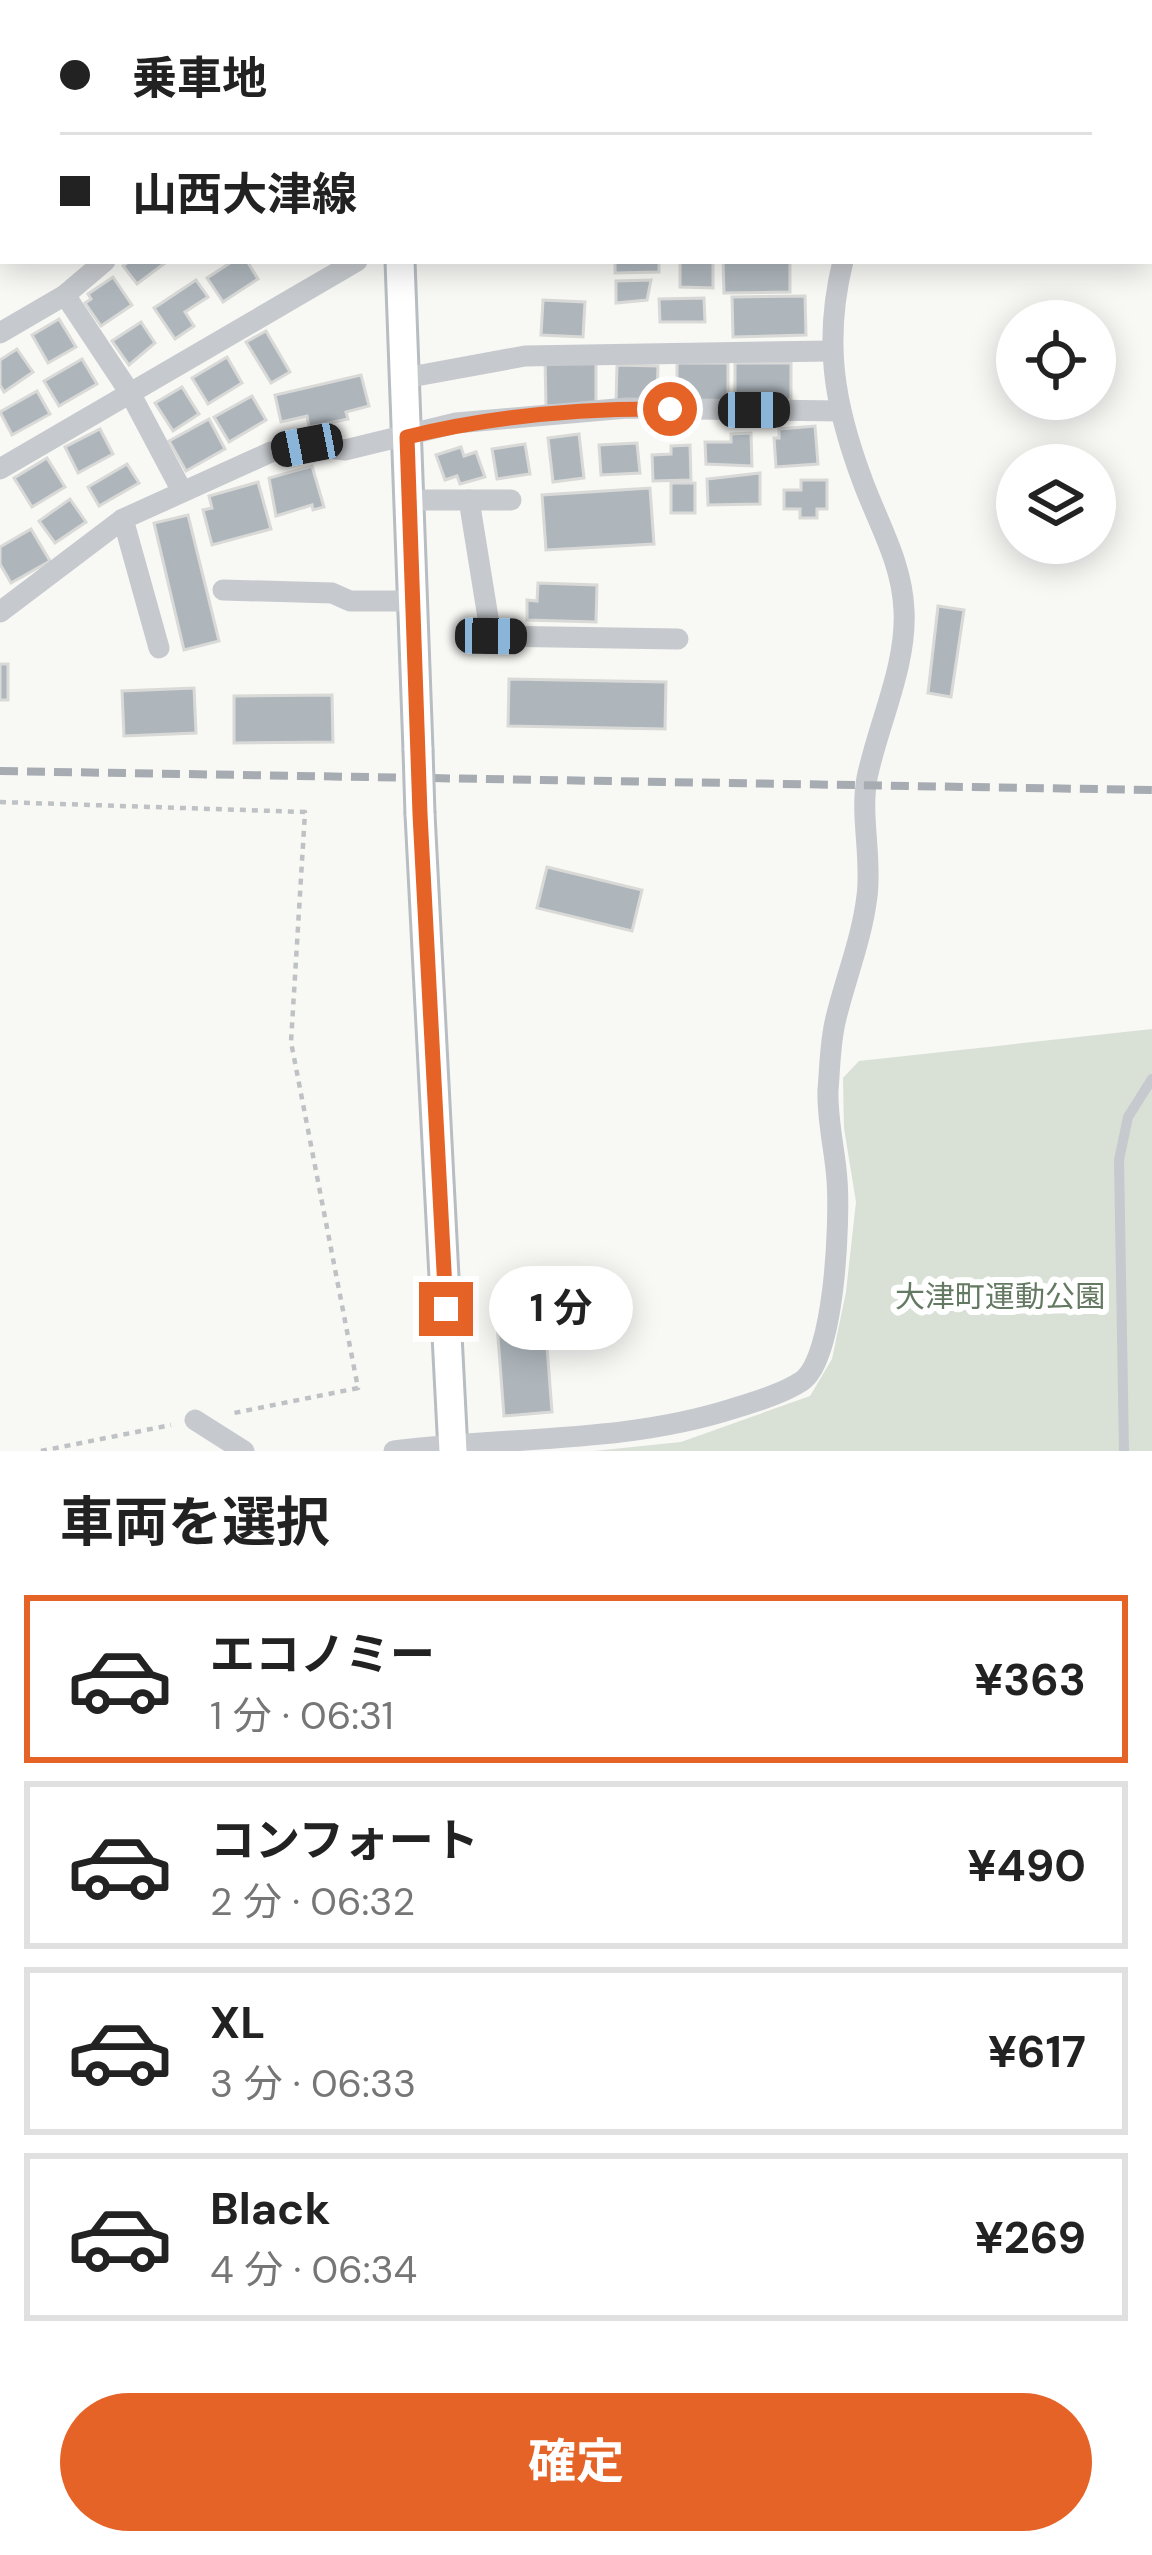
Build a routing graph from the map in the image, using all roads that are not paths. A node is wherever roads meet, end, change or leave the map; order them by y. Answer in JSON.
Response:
{"nodes":[{"id":1,"x":102,"y":264,"type":"edge"},
{"id":2,"x":352,"y":264,"type":"edge"},
{"id":3,"x":400,"y":264,"type":"edge"},
{"id":4,"x":843,"y":264,"type":"edge"},
{"id":5,"x":65,"y":296,"type":"junction"},
{"id":6,"x":0,"y":333,"type":"edge"},
{"id":7,"x":830,"y":351,"type":"junction"},
{"id":8,"x":405,"y":378,"type":"junction"},
{"id":9,"x":130,"y":394,"type":"junction"},
{"id":10,"x":839,"y":411,"type":"junction"},
{"id":11,"x":407,"y":437,"type":"junction"},
{"id":12,"x":0,"y":469,"type":"edge"},
{"id":13,"x":182,"y":491,"type":"junction"},
{"id":14,"x":410,"y":500,"type":"junction"},
{"id":15,"x":469,"y":500,"type":"junction"},
{"id":16,"x":511,"y":500,"type":"dead end"},
{"id":17,"x":123,"y":519,"type":"junction"},
{"id":18,"x":224,"y":590,"type":"dead end"},
{"id":19,"x":413,"y":601,"type":"junction"},
{"id":20,"x":0,"y":612,"type":"edge"},
{"id":21,"x":678,"y":639,"type":"dead end"},
{"id":22,"x":159,"y":648,"type":"dead end"},
{"id":23,"x":1152,"y":1079,"type":"edge"},
{"id":24,"x":195,"y":1420,"type":"road end"},
{"id":25,"x":453,"y":1447,"type":"edge"},
{"id":26,"x":244,"y":1451,"type":"edge"},
{"id":27,"x":394,"y":1451,"type":"edge"},
{"id":28,"x":1124,"y":1451,"type":"edge"}],
"edges":[{"from":1,"to":5,"type":"street"},
{"from":2,"to":9,"type":"street"},
{"from":3,"to":8,"type":"main road"},
{"from":4,"to":7,"type":"street"},
{"from":5,"to":6,"type":"street"},
{"from":5,"to":9,"type":"street"},
{"from":7,"to":8,"type":"street"},
{"from":7,"to":10,"type":"street"},
{"from":8,"to":11,"type":"main road"},
{"from":9,"to":12,"type":"street"},
{"from":9,"to":13,"type":"street"},
{"from":10,"to":11,"type":"street"},
{"from":10,"to":25,"type":"street"},
{"from":11,"to":13,"type":"street"},
{"from":11,"to":14,"type":"main road"},
{"from":13,"to":17,"type":"street"},
{"from":14,"to":15,"type":"street"},
{"from":14,"to":19,"type":"main road"},
{"from":15,"to":16,"type":"street"},
{"from":15,"to":21,"type":"street"},
{"from":17,"to":20,"type":"street"},
{"from":17,"to":22,"type":"street"},
{"from":18,"to":19,"type":"street"},
{"from":19,"to":25,"type":"main road","bridge":true},
{"from":23,"to":28,"type":"lane"},
{"from":24,"to":26,"type":"street"},
{"from":25,"to":27,"type":"street"}]}
